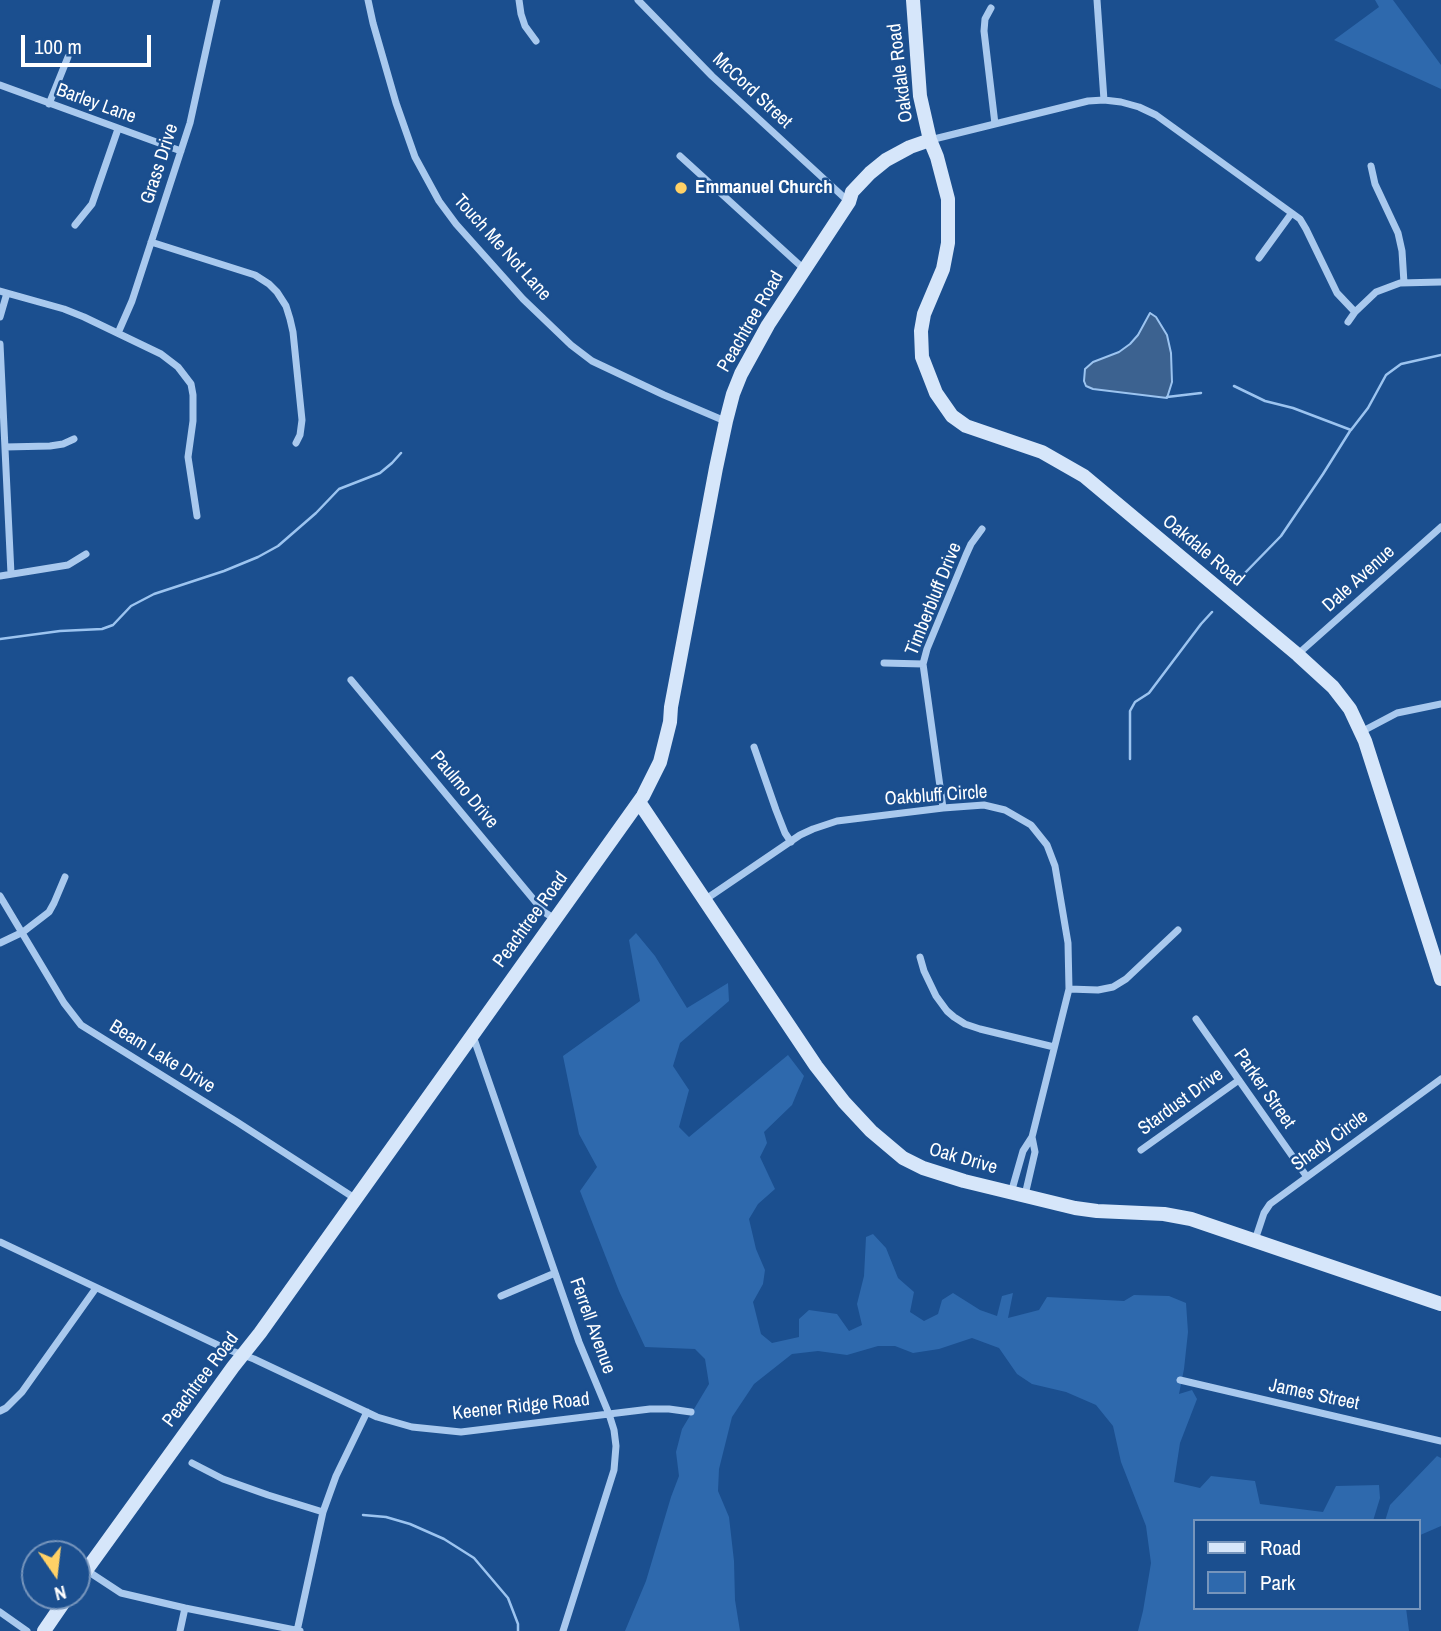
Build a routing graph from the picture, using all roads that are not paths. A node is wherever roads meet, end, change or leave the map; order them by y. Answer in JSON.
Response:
{"nodes":[{"id":1,"x":217,"y":0,"type":"edge"},
{"id":2,"x":368,"y":0,"type":"edge"},
{"id":3,"x":520,"y":0,"type":"edge"},
{"id":4,"x":638,"y":0,"type":"edge"},
{"id":5,"x":913,"y":0,"type":"edge"},
{"id":6,"x":1097,"y":0,"type":"edge"},
{"id":7,"x":991,"y":8,"type":"dead end"},
{"id":8,"x":536,"y":41,"type":"dead end"},
{"id":9,"x":68,"y":57,"type":"dead end"},
{"id":10,"x":0,"y":85,"type":"edge"},
{"id":11,"x":1104,"y":100,"type":"junction"},
{"id":12,"x":49,"y":104,"type":"junction"},
{"id":13,"x":995,"y":124,"type":"junction"},
{"id":14,"x":118,"y":129,"type":"junction"},
{"id":15,"x":930,"y":141,"type":"junction"},
{"id":16,"x":181,"y":152,"type":"junction"},
{"id":17,"x":680,"y":156,"type":"dead end"},
{"id":18,"x":1371,"y":166,"type":"dead end"},
{"id":19,"x":849,"y":202,"type":"junction"},
{"id":20,"x":1291,"y":214,"type":"junction"},
{"id":21,"x":75,"y":225,"type":"dead end"},
{"id":22,"x":151,"y":242,"type":"junction"},
{"id":23,"x":1259,"y":258,"type":"dead end"},
{"id":24,"x":804,"y":269,"type":"junction"},
{"id":25,"x":1441,"y":282,"type":"edge"},
{"id":26,"x":1404,"y":283,"type":"junction"},
{"id":27,"x":4,"y":292,"type":"edge"},
{"id":28,"x":1355,"y":312,"type":"junction"},
{"id":29,"x":0,"y":317,"type":"edge"},
{"id":30,"x":1348,"y":322,"type":"dead end"},
{"id":31,"x":118,"y":333,"type":"junction"},
{"id":32,"x":0,"y":344,"type":"edge"},
{"id":33,"x":726,"y":421,"type":"junction"},
{"id":34,"x":74,"y":439,"type":"dead end"},
{"id":35,"x":296,"y":443,"type":"dead end"},
{"id":36,"x":5,"y":447,"type":"junction"},
{"id":37,"x":197,"y":516,"type":"dead end"},
{"id":38,"x":1441,"y":527,"type":"edge"},
{"id":39,"x":982,"y":529,"type":"dead end"},
{"id":40,"x":86,"y":554,"type":"dead end"},
{"id":41,"x":11,"y":574,"type":"junction"},
{"id":42,"x":0,"y":576,"type":"edge"},
{"id":43,"x":1297,"y":655,"type":"junction"},
{"id":44,"x":884,"y":663,"type":"dead end"},
{"id":45,"x":923,"y":664,"type":"junction"},
{"id":46,"x":351,"y":680,"type":"dead end"},
{"id":47,"x":1441,"y":704,"type":"edge"},
{"id":48,"x":1361,"y":732,"type":"junction"},
{"id":49,"x":754,"y":747,"type":"dead end"},
{"id":50,"x":639,"y":802,"type":"junction"},
{"id":51,"x":943,"y":808,"type":"junction"},
{"id":52,"x":791,"y":842,"type":"junction"},
{"id":53,"x":65,"y":877,"type":"dead end"},
{"id":54,"x":0,"y":895,"type":"edge"},
{"id":55,"x":706,"y":899,"type":"junction"},
{"id":56,"x":555,"y":919,"type":"junction"},
{"id":57,"x":1178,"y":930,"type":"dead end"},
{"id":58,"x":23,"y":932,"type":"junction"},
{"id":59,"x":0,"y":943,"type":"edge"},
{"id":60,"x":920,"y":957,"type":"dead end"},
{"id":61,"x":1441,"y":979,"type":"edge"},
{"id":62,"x":1069,"y":989,"type":"junction"},
{"id":63,"x":1196,"y":1019,"type":"dead end"},
{"id":64,"x":472,"y":1036,"type":"junction"},
{"id":65,"x":1054,"y":1047,"type":"junction"},
{"id":66,"x":1441,"y":1079,"type":"edge"},
{"id":67,"x":1239,"y":1080,"type":"junction"},
{"id":68,"x":1032,"y":1136,"type":"junction"},
{"id":69,"x":1141,"y":1150,"type":"dead end"},
{"id":70,"x":1307,"y":1177,"type":"junction"},
{"id":71,"x":1018,"y":1195,"type":"junction"},
{"id":72,"x":356,"y":1199,"type":"junction"},
{"id":73,"x":1255,"y":1241,"type":"junction"},
{"id":74,"x":0,"y":1242,"type":"edge"},
{"id":75,"x":555,"y":1273,"type":"junction"},
{"id":76,"x":96,"y":1288,"type":"junction"},
{"id":77,"x":501,"y":1296,"type":"dead end"},
{"id":78,"x":1441,"y":1304,"type":"edge"},
{"id":79,"x":243,"y":1354,"type":"junction"},
{"id":80,"x":1180,"y":1380,"type":"dead end"},
{"id":81,"x":0,"y":1411,"type":"edge"},
{"id":82,"x":367,"y":1412,"type":"junction"},
{"id":83,"x":691,"y":1412,"type":"dead end"},
{"id":84,"x":609,"y":1414,"type":"junction"},
{"id":85,"x":1441,"y":1441,"type":"edge"},
{"id":86,"x":192,"y":1463,"type":"dead end"},
{"id":87,"x":323,"y":1512,"type":"junction"},
{"id":88,"x":91,"y":1563,"type":"edge"},
{"id":89,"x":91,"y":1573,"type":"edge"},
{"id":90,"x":185,"y":1608,"type":"junction"},
{"id":91,"x":58,"y":1610,"type":"edge"},
{"id":92,"x":0,"y":1612,"type":"edge"},
{"id":93,"x":27,"y":1631,"type":"edge"},
{"id":94,"x":44,"y":1631,"type":"edge"},
{"id":95,"x":180,"y":1631,"type":"edge"},
{"id":96,"x":298,"y":1631,"type":"edge"},
{"id":97,"x":563,"y":1631,"type":"edge"}],
"edges":[{"from":1,"to":16,"type":"street","name":"Grass Drive"},
{"from":2,"to":33,"type":"street","name":"Touch Me Not Lane"},
{"from":3,"to":8,"type":"street"},
{"from":4,"to":19,"type":"street","name":"McCord Street"},
{"from":5,"to":15,"type":"street","name":"Oakdale Road"},
{"from":6,"to":11,"type":"street"},
{"from":7,"to":13,"type":"street"},
{"from":9,"to":12,"type":"street"},
{"from":10,"to":12,"type":"street","name":"Barley Lane"},
{"from":11,"to":13,"type":"street","name":"Peachtree Road"},
{"from":11,"to":20,"type":"street","name":"Peachtree Road"},
{"from":12,"to":14,"type":"street","name":"Barley Lane"},
{"from":13,"to":15,"type":"street","name":"Peachtree Road"},
{"from":14,"to":16,"type":"street","name":"Barley Lane"},
{"from":14,"to":21,"type":"street"},
{"from":15,"to":19,"type":"street","name":"Peachtree Road"},
{"from":15,"to":43,"type":"street","name":"Oakdale Road"},
{"from":16,"to":22,"type":"street","name":"Grass Drive"},
{"from":17,"to":24,"type":"street"},
{"from":18,"to":26,"type":"street"},
{"from":19,"to":24,"type":"street","name":"Peachtree Road"},
{"from":20,"to":23,"type":"street"},
{"from":20,"to":28,"type":"street","name":"Peachtree Road"},
{"from":22,"to":31,"type":"street","name":"Grass Drive"},
{"from":22,"to":35,"type":"street"},
{"from":24,"to":33,"type":"street","name":"Peachtree Road"},
{"from":25,"to":26,"type":"street"},
{"from":26,"to":28,"type":"street"},
{"from":27,"to":29,"type":"street"},
{"from":27,"to":31,"type":"street"},
{"from":28,"to":30,"type":"street"},
{"from":31,"to":37,"type":"street"},
{"from":32,"to":36,"type":"street"},
{"from":33,"to":50,"type":"street","name":"Peachtree Road"},
{"from":34,"to":36,"type":"street"},
{"from":36,"to":41,"type":"street"},
{"from":38,"to":43,"type":"street","name":"Dale Avenue"},
{"from":39,"to":45,"type":"street","name":"Timberbluff Drive"},
{"from":40,"to":41,"type":"street"},
{"from":41,"to":42,"type":"street"},
{"from":43,"to":48,"type":"street","name":"Oakdale Road"},
{"from":44,"to":45,"type":"street"},
{"from":45,"to":51,"type":"street","name":"Timberbluff Drive"},
{"from":46,"to":56,"type":"street","name":"Paulmo Drive"},
{"from":47,"to":48,"type":"street"},
{"from":48,"to":61,"type":"street","name":"Oakdale Road"},
{"from":49,"to":52,"type":"street"},
{"from":50,"to":55,"type":"street","name":"Oak Drive"},
{"from":50,"to":56,"type":"street","name":"Peachtree Road"},
{"from":51,"to":52,"type":"street","name":"Oakbluff Circle"},
{"from":51,"to":62,"type":"street","name":"Oakbluff Circle"},
{"from":52,"to":55,"type":"street","name":"Oakbluff Circle"},
{"from":53,"to":58,"type":"street"},
{"from":54,"to":58,"type":"street","name":"Beam Lake Drive"},
{"from":55,"to":71,"type":"street","name":"Oak Drive"},
{"from":56,"to":64,"type":"street","name":"Peachtree Road"},
{"from":57,"to":62,"type":"street"},
{"from":58,"to":59,"type":"street"},
{"from":58,"to":72,"type":"street","name":"Beam Lake Drive"},
{"from":60,"to":65,"type":"street"},
{"from":62,"to":65,"type":"street","name":"Oakbluff Circle"},
{"from":63,"to":67,"type":"street","name":"Parker Street"},
{"from":64,"to":72,"type":"street","name":"Peachtree Road"},
{"from":64,"to":75,"type":"street","name":"Ferrell Avenue"},
{"from":65,"to":68,"type":"street","name":"Oakbluff Circle"},
{"from":66,"to":70,"type":"street","name":"Shady Circle"},
{"from":67,"to":69,"type":"street","name":"Stardust Drive"},
{"from":67,"to":70,"type":"street","name":"Parker Street"},
{"from":68,"to":71,"type":"street","name":"Oakbluff Circle"},
{"from":68,"to":71,"type":"street","name":"Oakbluff Circle"},
{"from":70,"to":73,"type":"street","name":"Shady Circle"},
{"from":71,"to":73,"type":"street","name":"Oak Drive"},
{"from":72,"to":79,"type":"street","name":"Peachtree Road"},
{"from":73,"to":78,"type":"street","name":"Oak Drive"},
{"from":74,"to":76,"type":"street","name":"Keener Ridge Road"},
{"from":75,"to":77,"type":"street"},
{"from":75,"to":84,"type":"street","name":"Ferrell Avenue"},
{"from":76,"to":79,"type":"street","name":"Keener Ridge Road"},
{"from":76,"to":81,"type":"street"},
{"from":79,"to":82,"type":"street","name":"Keener Ridge Road"},
{"from":79,"to":88,"type":"street","name":"Peachtree Road"},
{"from":80,"to":85,"type":"street","name":"James Street"},
{"from":82,"to":84,"type":"street","name":"Keener Ridge Road"},
{"from":82,"to":87,"type":"street"},
{"from":83,"to":84,"type":"street","name":"Keener Ridge Road"},
{"from":84,"to":97,"type":"street","name":"Ferrell Avenue"},
{"from":86,"to":87,"type":"street"},
{"from":87,"to":96,"type":"street"},
{"from":89,"to":90,"type":"street"},
{"from":90,"to":95,"type":"street"},
{"from":90,"to":96,"type":"street"},
{"from":91,"to":94,"type":"street"},
{"from":92,"to":93,"type":"street"}]}
